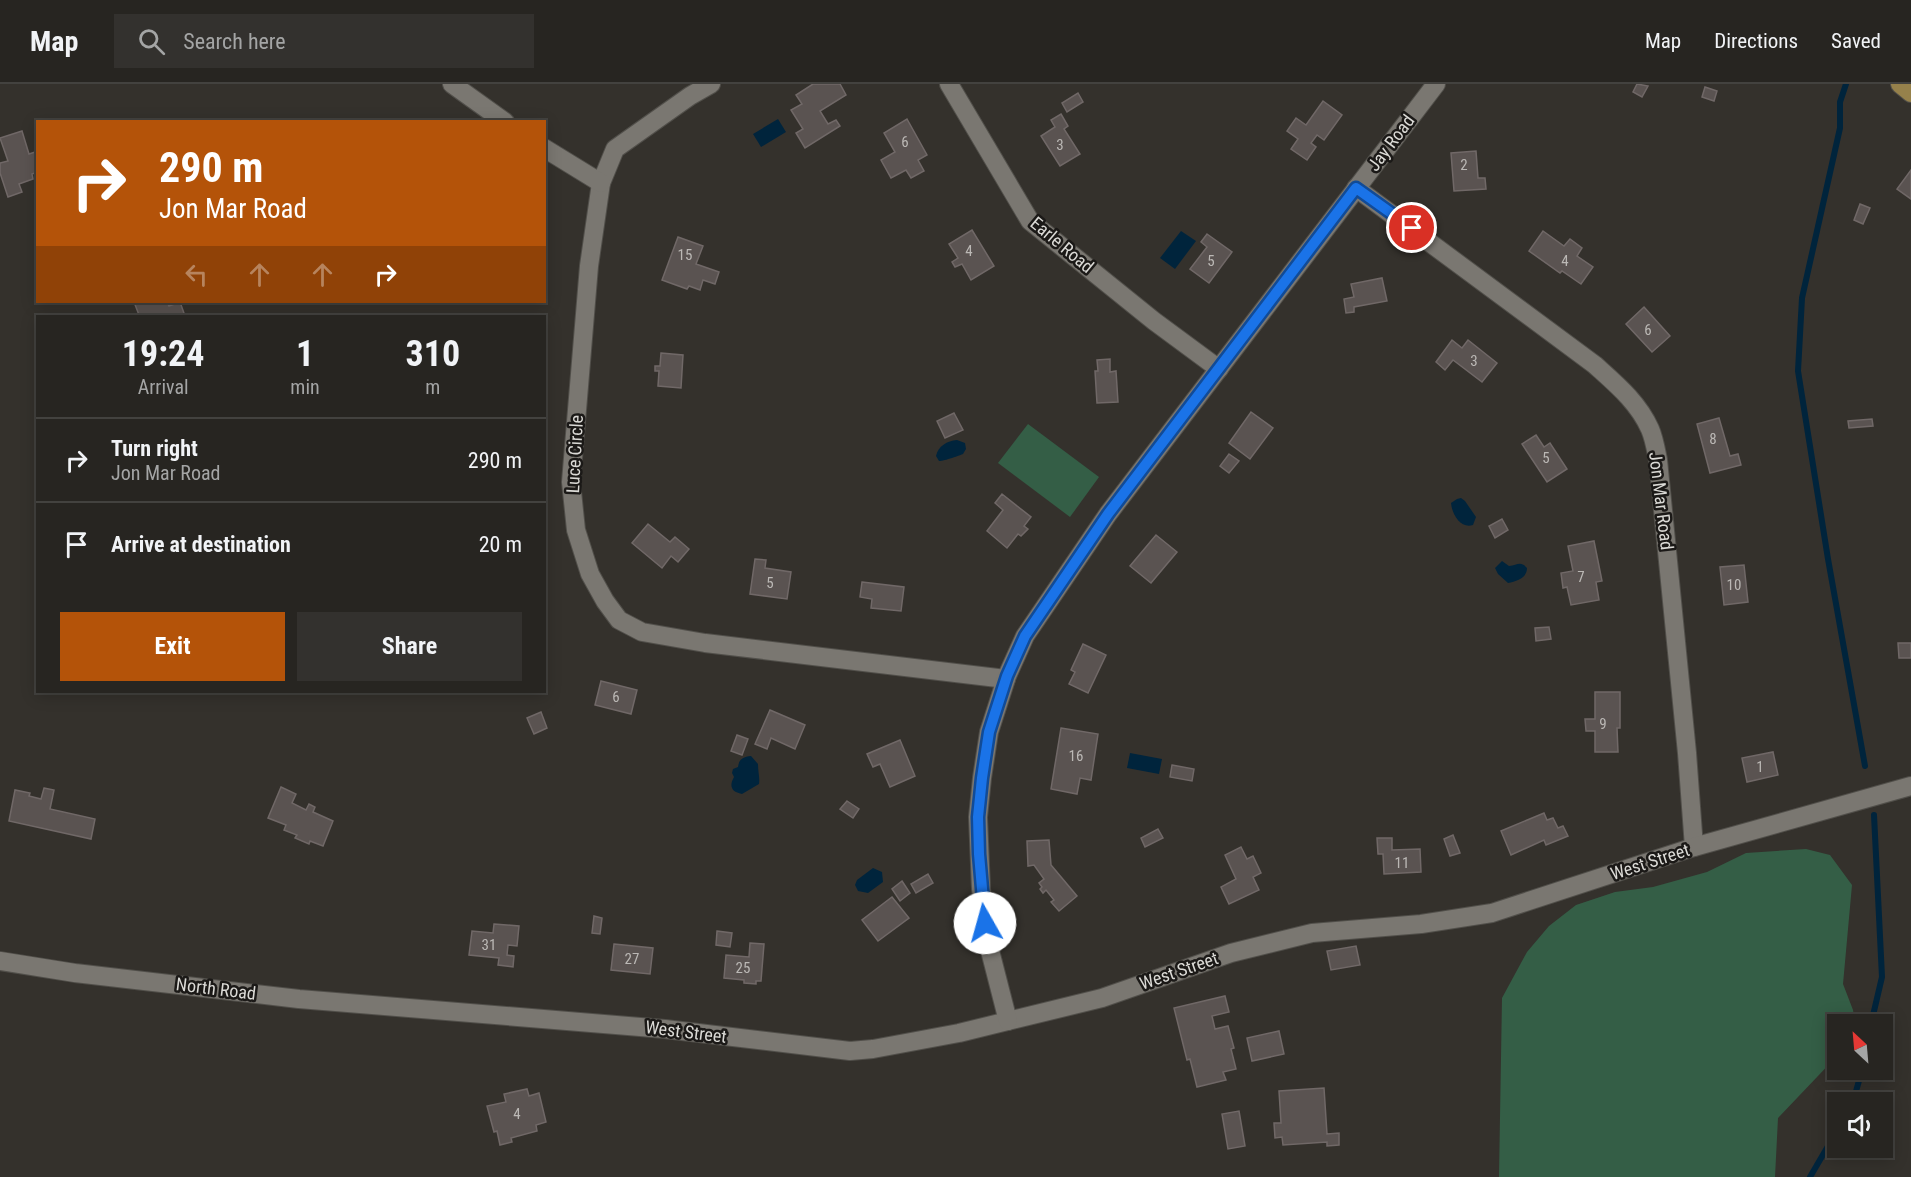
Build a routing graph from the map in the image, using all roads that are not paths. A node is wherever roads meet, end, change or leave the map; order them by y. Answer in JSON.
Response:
{"nodes":[{"id":1,"x":452,"y":84,"type":"edge"},
{"id":2,"x":711,"y":84,"type":"edge"},
{"id":3,"x":949,"y":84,"type":"edge"},
{"id":4,"x":1436,"y":84,"type":"edge"},
{"id":5,"x":1900,"y":84,"type":"edge"},
{"id":6,"x":1911,"y":93,"type":"edge"},
{"id":7,"x":502,"y":120,"type":"edge"},
{"id":8,"x":546,"y":149,"type":"edge"},
{"id":9,"x":601,"y":183,"type":"junction"},
{"id":10,"x":1356,"y":188,"type":"junction"},
{"id":11,"x":1219,"y":369,"type":"junction"},
{"id":12,"x":1006,"y":679,"type":"junction"},
{"id":13,"x":1911,"y":786,"type":"edge"},
{"id":14,"x":1694,"y":848,"type":"junction"},
{"id":15,"x":0,"y":961,"type":"edge"},
{"id":16,"x":433,"y":1010,"type":"joint"},
{"id":17,"x":1008,"y":1021,"type":"junction"}],
"edges":[{"from":1,"to":7,"type":"street"},
{"from":2,"to":9,"type":"street","name":"Luce Circle"},
{"from":3,"to":11,"type":"street","name":"Earle Road"},
{"from":4,"to":10,"type":"street","name":"Jay Road"},
{"from":5,"to":6,"type":"main road"},
{"from":8,"to":9,"type":"street"},
{"from":9,"to":12,"type":"street","name":"Luce Circle"},
{"from":10,"to":11,"type":"street","name":"Jay Road"},
{"from":10,"to":14,"type":"street","name":"Jon Mar Road"},
{"from":11,"to":12,"type":"street","name":"Jay Road"},
{"from":12,"to":17,"type":"street","name":"Jay Road"},
{"from":13,"to":14,"type":"street","name":"West Street"},
{"from":14,"to":17,"type":"street","name":"West Street"},
{"from":15,"to":16,"type":"street","name":"North Road"},
{"from":16,"to":17,"type":"street","name":"West Street"}]}
